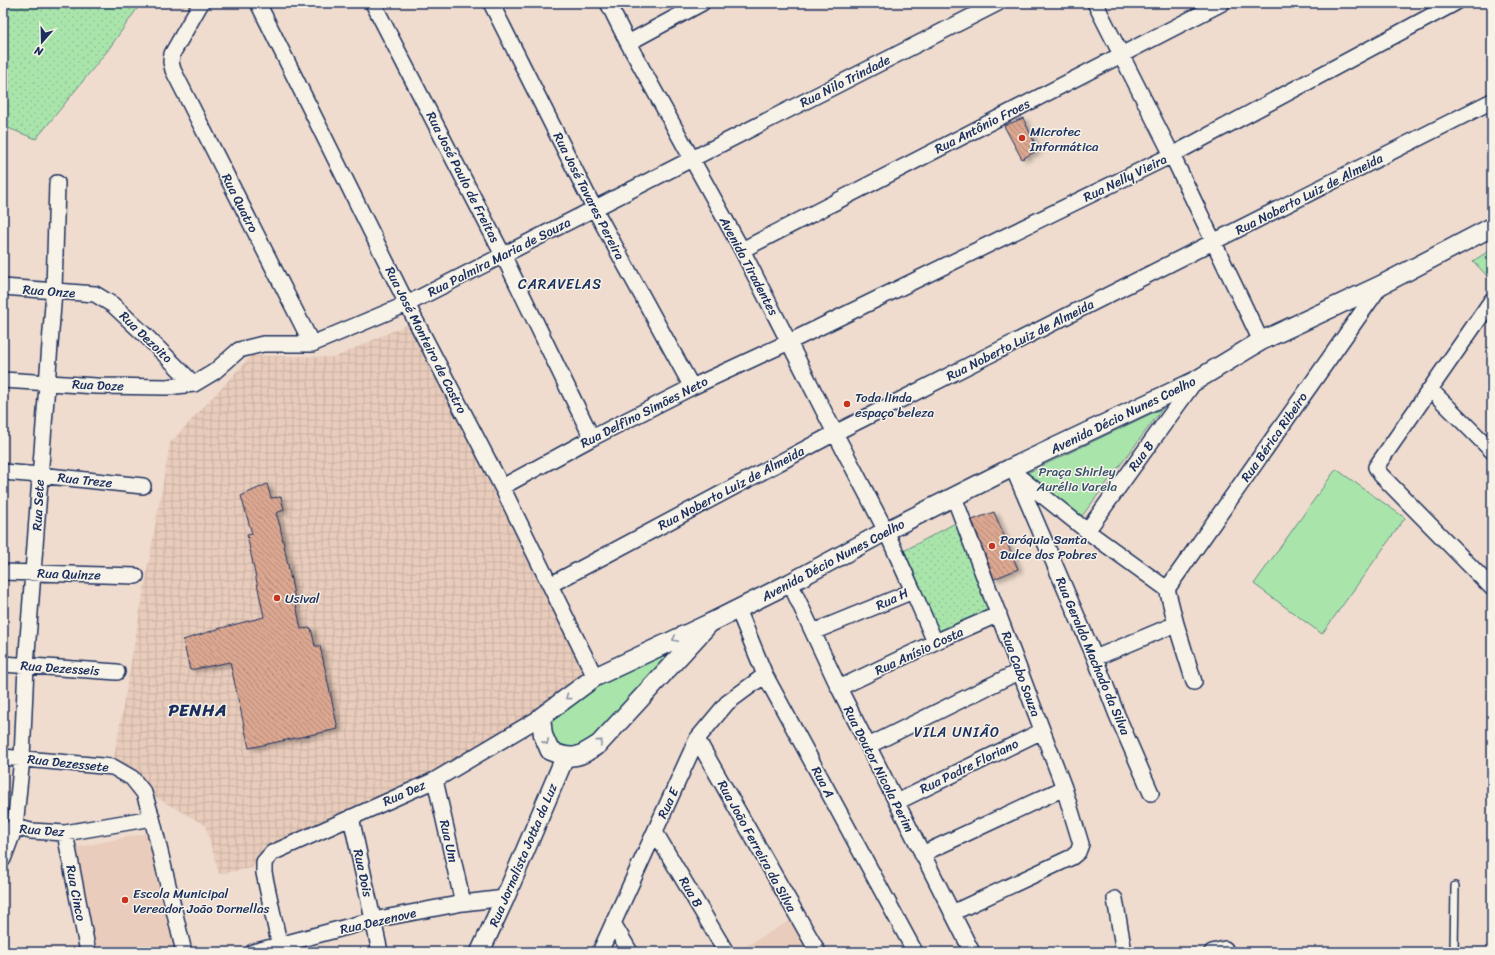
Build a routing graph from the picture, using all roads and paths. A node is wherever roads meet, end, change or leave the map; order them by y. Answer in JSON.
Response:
{"nodes":[{"id":1,"x":201,"y":3,"type":"edge"},
{"id":2,"x":258,"y":3,"type":"edge"},
{"id":3,"x":373,"y":3,"type":"edge"},
{"id":4,"x":492,"y":3,"type":"edge"},
{"id":5,"x":608,"y":3,"type":"edge"},
{"id":6,"x":702,"y":3,"type":"edge"},
{"id":7,"x":998,"y":3,"type":"edge"},
{"id":8,"x":1095,"y":3,"type":"edge"},
{"id":9,"x":1222,"y":3,"type":"edge"},
{"id":10,"x":1455,"y":3,"type":"edge"},
{"id":11,"x":628,"y":43,"type":"junction"},
{"id":12,"x":1121,"y":55,"type":"junction"},
{"id":13,"x":1492,"y":101,"type":"edge"},
{"id":14,"x":1172,"y":154,"type":"junction"},
{"id":15,"x":691,"y":159,"type":"junction"},
{"id":16,"x":57,"y":183,"type":"dead end"},
{"id":17,"x":594,"y":208,"type":"junction"},
{"id":18,"x":1492,"y":227,"type":"edge"},
{"id":19,"x":1214,"y":241,"type":"junction"},
{"id":20,"x":742,"y":250,"type":"junction"},
{"id":21,"x":503,"y":255,"type":"junction"},
{"id":22,"x":1381,"y":285,"type":"junction"},
{"id":23,"x":3,"y":287,"type":"edge"},
{"id":24,"x":54,"y":291,"type":"junction"},
{"id":25,"x":95,"y":294,"type":"joint"},
{"id":26,"x":407,"y":304,"type":"junction"},
{"id":27,"x":1490,"y":308,"type":"edge"},
{"id":28,"x":1262,"y":341,"type":"junction"},
{"id":29,"x":789,"y":342,"type":"junction"},
{"id":30,"x":312,"y":344,"type":"junction"},
{"id":31,"x":3,"y":380,"type":"edge"},
{"id":32,"x":1195,"y":381,"type":"junction"},
{"id":33,"x":47,"y":383,"type":"junction"},
{"id":34,"x":194,"y":384,"type":"junction"},
{"id":35,"x":692,"y":387,"type":"junction"},
{"id":36,"x":1431,"y":390,"type":"junction"},
{"id":37,"x":835,"y":433,"type":"junction"},
{"id":38,"x":592,"y":438,"type":"junction"},
{"id":39,"x":1492,"y":452,"type":"edge"},
{"id":40,"x":3,"y":472,"type":"edge"},
{"id":41,"x":1012,"y":472,"type":"junction"},
{"id":42,"x":39,"y":475,"type":"junction"},
{"id":43,"x":143,"y":486,"type":"dead end"},
{"id":44,"x":502,"y":487,"type":"junction"},
{"id":45,"x":954,"y":497,"type":"junction"},
{"id":46,"x":886,"y":531,"type":"junction"},
{"id":47,"x":1087,"y":531,"type":"junction"},
{"id":48,"x":3,"y":572,"type":"edge"},
{"id":49,"x":34,"y":573,"type":"junction"},
{"id":50,"x":136,"y":576,"type":"dead end"},
{"id":51,"x":790,"y":583,"type":"junction"},
{"id":52,"x":550,"y":585,"type":"junction"},
{"id":53,"x":1492,"y":588,"type":"edge"},
{"id":54,"x":1167,"y":589,"type":"junction"},
{"id":55,"x":913,"y":591,"type":"junction"},
{"id":56,"x":738,"y":609,"type":"junction"},
{"id":57,"x":999,"y":614,"type":"junction"},
{"id":58,"x":710,"y":623,"type":"junction"},
{"id":59,"x":1176,"y":624,"type":"junction"},
{"id":60,"x":813,"y":632,"type":"junction"},
{"id":61,"x":935,"y":642,"type":"junction"},
{"id":62,"x":1095,"y":658,"type":"junction"},
{"id":63,"x":3,"y":664,"type":"edge"},
{"id":64,"x":26,"y":666,"type":"junction"},
{"id":65,"x":1020,"y":671,"type":"junction"},
{"id":66,"x":117,"y":672,"type":"dead end"},
{"id":67,"x":765,"y":674,"type":"junction"},
{"id":68,"x":594,"y":677,"type":"junction"},
{"id":69,"x":1194,"y":682,"type":"dead end"},
{"id":70,"x":839,"y":688,"type":"junction"},
{"id":71,"x":541,"y":717,"type":"junction"},
{"id":72,"x":1042,"y":731,"type":"junction"},
{"id":73,"x":697,"y":740,"type":"junction"},
{"id":74,"x":868,"y":746,"type":"junction"},
{"id":75,"x":3,"y":757,"type":"edge"},
{"id":76,"x":565,"y":757,"type":"junction"},
{"id":77,"x":22,"y":758,"type":"junction"},
{"id":78,"x":435,"y":780,"type":"junction"},
{"id":79,"x":1064,"y":788,"type":"junction"},
{"id":80,"x":1150,"y":793,"type":"dead end"},
{"id":81,"x":897,"y":802,"type":"junction"},
{"id":82,"x":352,"y":817,"type":"junction"},
{"id":83,"x":152,"y":818,"type":"junction"},
{"id":84,"x":9,"y":830,"type":"edge"},
{"id":85,"x":655,"y":832,"type":"junction"},
{"id":86,"x":65,"y":833,"type":"junction"},
{"id":87,"x":922,"y":854,"type":"junction"},
{"id":88,"x":3,"y":859,"type":"edge"},
{"id":89,"x":1455,"y":886,"type":"dead end"},
{"id":90,"x":505,"y":898,"type":"junction"},
{"id":91,"x":1115,"y":899,"type":"dead end"},
{"id":92,"x":463,"y":903,"type":"junction"},
{"id":93,"x":952,"y":913,"type":"junction"},
{"id":94,"x":373,"y":920,"type":"junction"},
{"id":95,"x":613,"y":923,"type":"junction"},
{"id":96,"x":280,"y":949,"type":"edge"},
{"id":97,"x":88,"y":952,"type":"edge"},
{"id":98,"x":184,"y":952,"type":"edge"},
{"id":99,"x":253,"y":952,"type":"edge"},
{"id":100,"x":380,"y":952,"type":"edge"},
{"id":101,"x":480,"y":952,"type":"edge"},
{"id":102,"x":600,"y":952,"type":"edge"},
{"id":103,"x":630,"y":952,"type":"edge"},
{"id":104,"x":726,"y":952,"type":"edge"},
{"id":105,"x":818,"y":952,"type":"edge"},
{"id":106,"x":915,"y":952,"type":"edge"},
{"id":107,"x":972,"y":952,"type":"edge"},
{"id":108,"x":1124,"y":952,"type":"edge"},
{"id":109,"x":1454,"y":952,"type":"edge"}],
"edges":[{"from":1,"to":30,"type":"street","name":"Rua Quatro"},
{"from":2,"to":26,"type":"street","name":"Rua José Monteiro de Castro"},
{"from":3,"to":21,"type":"street","name":"Rua José Paulo de Freitas"},
{"from":4,"to":17,"type":"street","name":"Rua José Tavares Pereira"},
{"from":5,"to":11,"type":"street","name":"Avenida Tiradentes"},
{"from":6,"to":11,"type":"street"},
{"from":7,"to":15,"type":"street","name":"Rua Nilo Trindade"},
{"from":8,"to":12,"type":"street"},
{"from":9,"to":12,"type":"street","name":"Rua Antônio Froes"},
{"from":10,"to":14,"type":"street","name":"Rua Nelly Vieira"},
{"from":11,"to":15,"type":"street","name":"Avenida Tiradentes"},
{"from":12,"to":14,"type":"street"},
{"from":12,"to":20,"type":"street","name":"Rua Antônio Froes"},
{"from":13,"to":19,"type":"street","name":"Rua Noberto Luiz de Almeida"},
{"from":14,"to":19,"type":"street"},
{"from":14,"to":29,"type":"street","name":"Rua Nelly Vieira"},
{"from":15,"to":17,"type":"street","name":"Rua Palmira Maria de Souza"},
{"from":15,"to":20,"type":"street","name":"Avenida Tiradentes"},
{"from":16,"to":24,"type":"street","name":"Rua Sete"},
{"from":17,"to":21,"type":"street","name":"Rua Palmira Maria de Souza"},
{"from":17,"to":35,"type":"street","name":"Rua José Tavares Pereira"},
{"from":18,"to":22,"type":"street","name":"Avenida Décio Nunes Coelho"},
{"from":19,"to":28,"type":"street"},
{"from":19,"to":37,"type":"street","name":"Rua Noberto Luiz de Almeida"},
{"from":20,"to":29,"type":"street","name":"Avenida Tiradentes"},
{"from":21,"to":26,"type":"street","name":"Rua Palmira Maria de Souza"},
{"from":21,"to":38,"type":"street","name":"Rua José Paulo de Freitas"},
{"from":22,"to":28,"type":"street","name":"Avenida Décio Nunes Coelho"},
{"from":22,"to":54,"type":"street","name":"Rua Bérica Ribeiro"},
{"from":23,"to":24,"type":"street","name":"Rua Onze"},
{"from":24,"to":25,"type":"street","name":"Rua Onze"},
{"from":24,"to":33,"type":"street","name":"Rua Sete"},
{"from":25,"to":34,"type":"street","name":"Rua Dezoito"},
{"from":26,"to":30,"type":"street","name":"Rua Palmira Maria de Souza"},
{"from":26,"to":44,"type":"street","name":"Rua José Monteiro de Castro"},
{"from":27,"to":36,"type":"street"},
{"from":28,"to":32,"type":"street","name":"Avenida Décio Nunes Coelho"},
{"from":29,"to":35,"type":"street","name":"Rua Delfino Simões Neto"},
{"from":29,"to":37,"type":"street","name":"Avenida Tiradentes"},
{"from":30,"to":34,"type":"street","name":"Rua Palmira Maria de Souza"},
{"from":31,"to":33,"type":"street","name":"Rua Doze"},
{"from":32,"to":41,"type":"street","name":"Avenida Décio Nunes Coelho"},
{"from":32,"to":47,"type":"street","name":"Rua B"},
{"from":33,"to":34,"type":"street","name":"Rua Doze"},
{"from":33,"to":42,"type":"street","name":"Rua Sete"},
{"from":35,"to":38,"type":"street","name":"Rua Delfino Simões Neto"},
{"from":36,"to":39,"type":"street"},
{"from":36,"to":53,"type":"street"},
{"from":37,"to":46,"type":"street","name":"Avenida Tiradentes"},
{"from":37,"to":52,"type":"street","name":"Rua Noberto Luiz de Almeida"},
{"from":38,"to":44,"type":"street","name":"Rua Delfino Simões Neto"},
{"from":40,"to":42,"type":"street","name":"Rua Treze"},
{"from":41,"to":45,"type":"street","name":"Avenida Décio Nunes Coelho"},
{"from":41,"to":47,"type":"street"},
{"from":41,"to":62,"type":"street","name":"Rua Geraldo Machado da Silva"},
{"from":42,"to":43,"type":"street","name":"Rua Treze"},
{"from":42,"to":49,"type":"street","name":"Rua Sete"},
{"from":44,"to":52,"type":"street","name":"Rua José Monteiro de Castro"},
{"from":45,"to":46,"type":"street","name":"Avenida Décio Nunes Coelho"},
{"from":45,"to":57,"type":"street","name":"Rua Cabo Souza"},
{"from":46,"to":51,"type":"street","name":"Avenida Décio Nunes Coelho"},
{"from":46,"to":55,"type":"street","name":"Rua H"},
{"from":47,"to":54,"type":"street"},
{"from":48,"to":49,"type":"street","name":"Rua Quinze"},
{"from":49,"to":50,"type":"street","name":"Rua Quinze"},
{"from":49,"to":64,"type":"street","name":"Rua Sete"},
{"from":51,"to":56,"type":"street","name":"Avenida Décio Nunes Coelho"},
{"from":51,"to":60,"type":"street","name":"Rua Doutor Nicola Perim"},
{"from":52,"to":68,"type":"street","name":"Rua José Monteiro de Castro"},
{"from":54,"to":59,"type":"street"},
{"from":55,"to":60,"type":"street","name":"Rua H"},
{"from":55,"to":61,"type":"street"},
{"from":56,"to":58,"type":"street","name":"Avenida Décio Nunes Coelho"},
{"from":56,"to":67,"type":"street","name":"Rua A"},
{"from":57,"to":61,"type":"street","name":"Rua Anísio Costa"},
{"from":57,"to":65,"type":"street","name":"Rua Cabo Souza"},
{"from":58,"to":68,"type":"street","name":"Avenida Décio Nunes Coelho","one_way":true},
{"from":76,"to":58,"type":"street","one_way":true},
{"from":59,"to":62,"type":"street"},
{"from":59,"to":69,"type":"street"},
{"from":60,"to":70,"type":"street","name":"Rua Doutor Nicola Perim"},
{"from":61,"to":70,"type":"street","name":"Rua Anísio Costa"},
{"from":62,"to":80,"type":"street","name":"Rua Geraldo Machado da Silva"},
{"from":63,"to":64,"type":"street","name":"Rua Dezesseis"},
{"from":64,"to":66,"type":"street","name":"Rua Dezesseis"},
{"from":64,"to":77,"type":"street","name":"Rua Sete"},
{"from":65,"to":72,"type":"street","name":"Rua Cabo Souza"},
{"from":65,"to":74,"type":"street"},
{"from":67,"to":73,"type":"street","name":"Rua E"},
{"from":67,"to":106,"type":"street","name":"Rua A"},
{"from":68,"to":71,"type":"street","name":"Avenida Décio Nunes Coelho","one_way":true},
{"from":70,"to":74,"type":"street","name":"Rua Doutor Nicola Perim"},
{"from":71,"to":76,"type":"street","one_way":true},
{"from":71,"to":78,"type":"street","name":"Rua Dez"},
{"from":72,"to":79,"type":"street","name":"Rua Cabo Souza"},
{"from":72,"to":81,"type":"street","name":"Rua Padre Floriano"},
{"from":73,"to":85,"type":"street","name":"Rua E"},
{"from":73,"to":105,"type":"street","name":"Rua João Ferreira da Silva"},
{"from":74,"to":81,"type":"street","name":"Rua Doutor Nicola Perim"},
{"from":75,"to":77,"type":"street","name":"Rua Dezessete"},
{"from":76,"to":90,"type":"street","name":"Rua Jornalista Jotta da Luz"},
{"from":77,"to":83,"type":"street","name":"Rua Dezessete"},
{"from":77,"to":84,"type":"street","name":"Rua Sete"},
{"from":78,"to":82,"type":"street","name":"Rua Dez"},
{"from":78,"to":92,"type":"street","name":"Rua Um"},
{"from":79,"to":87,"type":"street"},
{"from":79,"to":93,"type":"street","name":"Rua Cabo Souza"},
{"from":81,"to":87,"type":"street","name":"Rua Doutor Nicola Perim"},
{"from":82,"to":94,"type":"street","name":"Rua Dois"},
{"from":82,"to":96,"type":"street","name":"Rua Dez"},
{"from":83,"to":86,"type":"street","name":"Rua Dez"},
{"from":83,"to":98,"type":"street"},
{"from":84,"to":86,"type":"street","name":"Rua Dez"},
{"from":84,"to":88,"type":"street","name":"Rua Sete"},
{"from":85,"to":95,"type":"street","name":"Rua E"},
{"from":85,"to":104,"type":"street","name":"Rua B"},
{"from":86,"to":97,"type":"street","name":"Rua Cinco"},
{"from":87,"to":93,"type":"street","name":"Rua Doutor Nicola Perim"},
{"from":89,"to":109,"type":"lane"},
{"from":90,"to":92,"type":"street","name":"Rua Dezenove"},
{"from":90,"to":101,"type":"street","name":"Rua Jornalista Jotta da Luz"},
{"from":91,"to":108,"type":"street"},
{"from":92,"to":94,"type":"street","name":"Rua Dezenove"},
{"from":93,"to":107,"type":"street","name":"Rua Doutor Nicola Perim"},
{"from":94,"to":96,"type":"street","name":"Rua Dezenove"},
{"from":94,"to":100,"type":"street","name":"Rua Dois"},
{"from":95,"to":102,"type":"street","name":"Rua E"},
{"from":95,"to":103,"type":"street"},
{"from":96,"to":99,"type":"street","name":"Rua Dezenove"}]}
